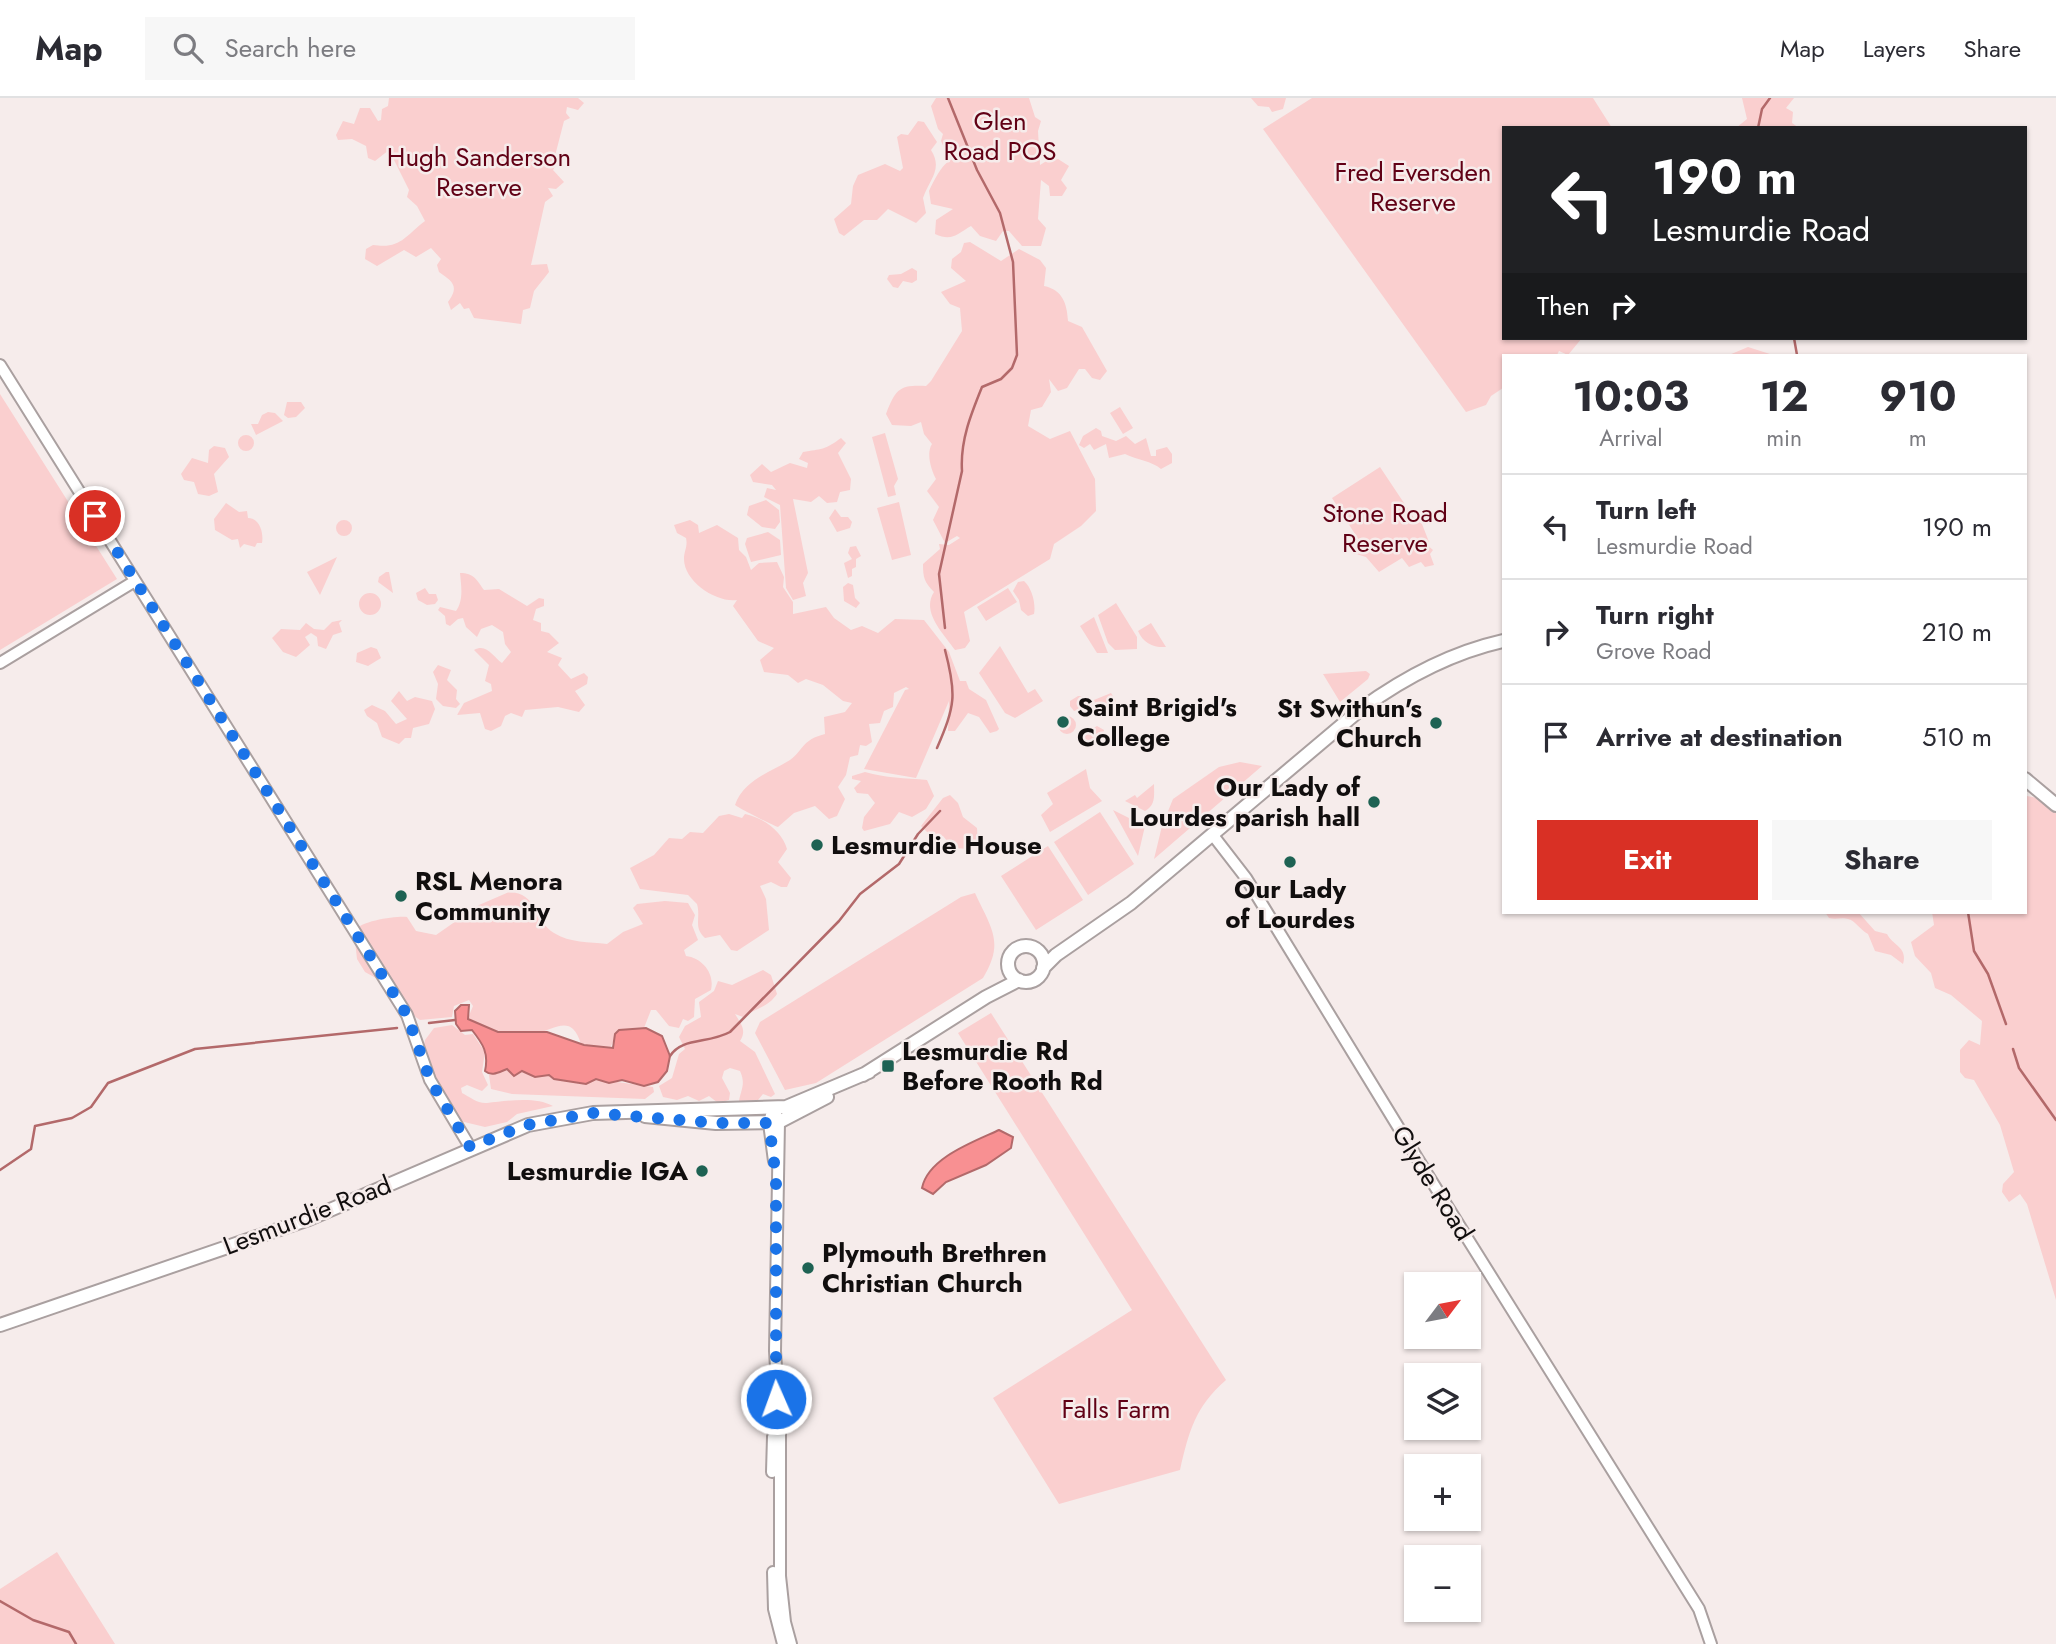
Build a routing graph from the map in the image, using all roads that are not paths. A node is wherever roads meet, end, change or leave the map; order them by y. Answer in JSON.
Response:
{"nodes":[{"id":1,"x":0,"y":365,"type":"edge"},
{"id":2,"x":135,"y":581,"type":"junction"},
{"id":3,"x":1502,"y":641,"type":"edge"},
{"id":4,"x":0,"y":663,"type":"edge"},
{"id":5,"x":2027,"y":781,"type":"edge"},
{"id":6,"x":2056,"y":804,"type":"edge"},
{"id":7,"x":1212,"y":834,"type":"junction"},
{"id":8,"x":1078,"y":939,"type":"junction"},
{"id":9,"x":1037,"y":950,"type":"junction"},
{"id":10,"x":1009,"y":967,"type":"junction"},
{"id":11,"x":1043,"y":968,"type":"junction"},
{"id":12,"x":1019,"y":980,"type":"junction"},
{"id":13,"x":986,"y":997,"type":"junction"},
{"id":14,"x":869,"y":1072,"type":"junction"},
{"id":15,"x":774,"y":1109,"type":"junction"},
{"id":16,"x":614,"y":1113,"type":"junction"},
{"id":17,"x":774,"y":1122,"type":"junction"},
{"id":18,"x":470,"y":1147,"type":"junction"},
{"id":19,"x":0,"y":1325,"type":"edge"},
{"id":20,"x":776,"y":1576,"type":"junction"},
{"id":21,"x":783,"y":1644,"type":"edge"},
{"id":22,"x":791,"y":1644,"type":"edge"},
{"id":23,"x":1711,"y":1644,"type":"edge"}],
"edges":[{"from":1,"to":2,"type":"street"},
{"from":2,"to":4,"type":"street"},
{"from":2,"to":18,"type":"street"},
{"from":3,"to":7,"type":"main road","name":"Lesmurdie Road"},
{"from":5,"to":6,"type":"main road"},
{"from":7,"to":8,"type":"main road","name":"Lesmurdie Road"},
{"from":7,"to":23,"type":"street","name":"Glyde Road"},
{"from":8,"to":9,"type":"main road","name":"Lesmurdie Road"},
{"from":8,"to":11,"type":"main road","name":"Lesmurdie Road"},
{"from":9,"to":10,"type":"main road","name":"Lesmurdie Road"},
{"from":9,"to":11,"type":"main road"},
{"from":10,"to":12,"type":"main road"},
{"from":10,"to":13,"type":"main road","name":"Lesmurdie Road"},
{"from":11,"to":12,"type":"main road","name":"Lesmurdie Road"},
{"from":12,"to":13,"type":"main road","name":"Lesmurdie Road"},
{"from":13,"to":14,"type":"main road","name":"Lesmurdie Road"},
{"from":14,"to":15,"type":"main road","name":"Lesmurdie Road"},
{"from":14,"to":17,"type":"main road","name":"Lesmurdie Road"},
{"from":15,"to":16,"type":"main road","name":"Lesmurdie Road"},
{"from":15,"to":17,"type":"street"},
{"from":16,"to":17,"type":"main road","name":"Lesmurdie Road"},
{"from":16,"to":18,"type":"main road","name":"Lesmurdie Road"},
{"from":17,"to":20,"type":"street"},
{"from":18,"to":19,"type":"main road","name":"Lesmurdie Road"},
{"from":20,"to":21,"type":"street"},
{"from":20,"to":22,"type":"street"}]}
